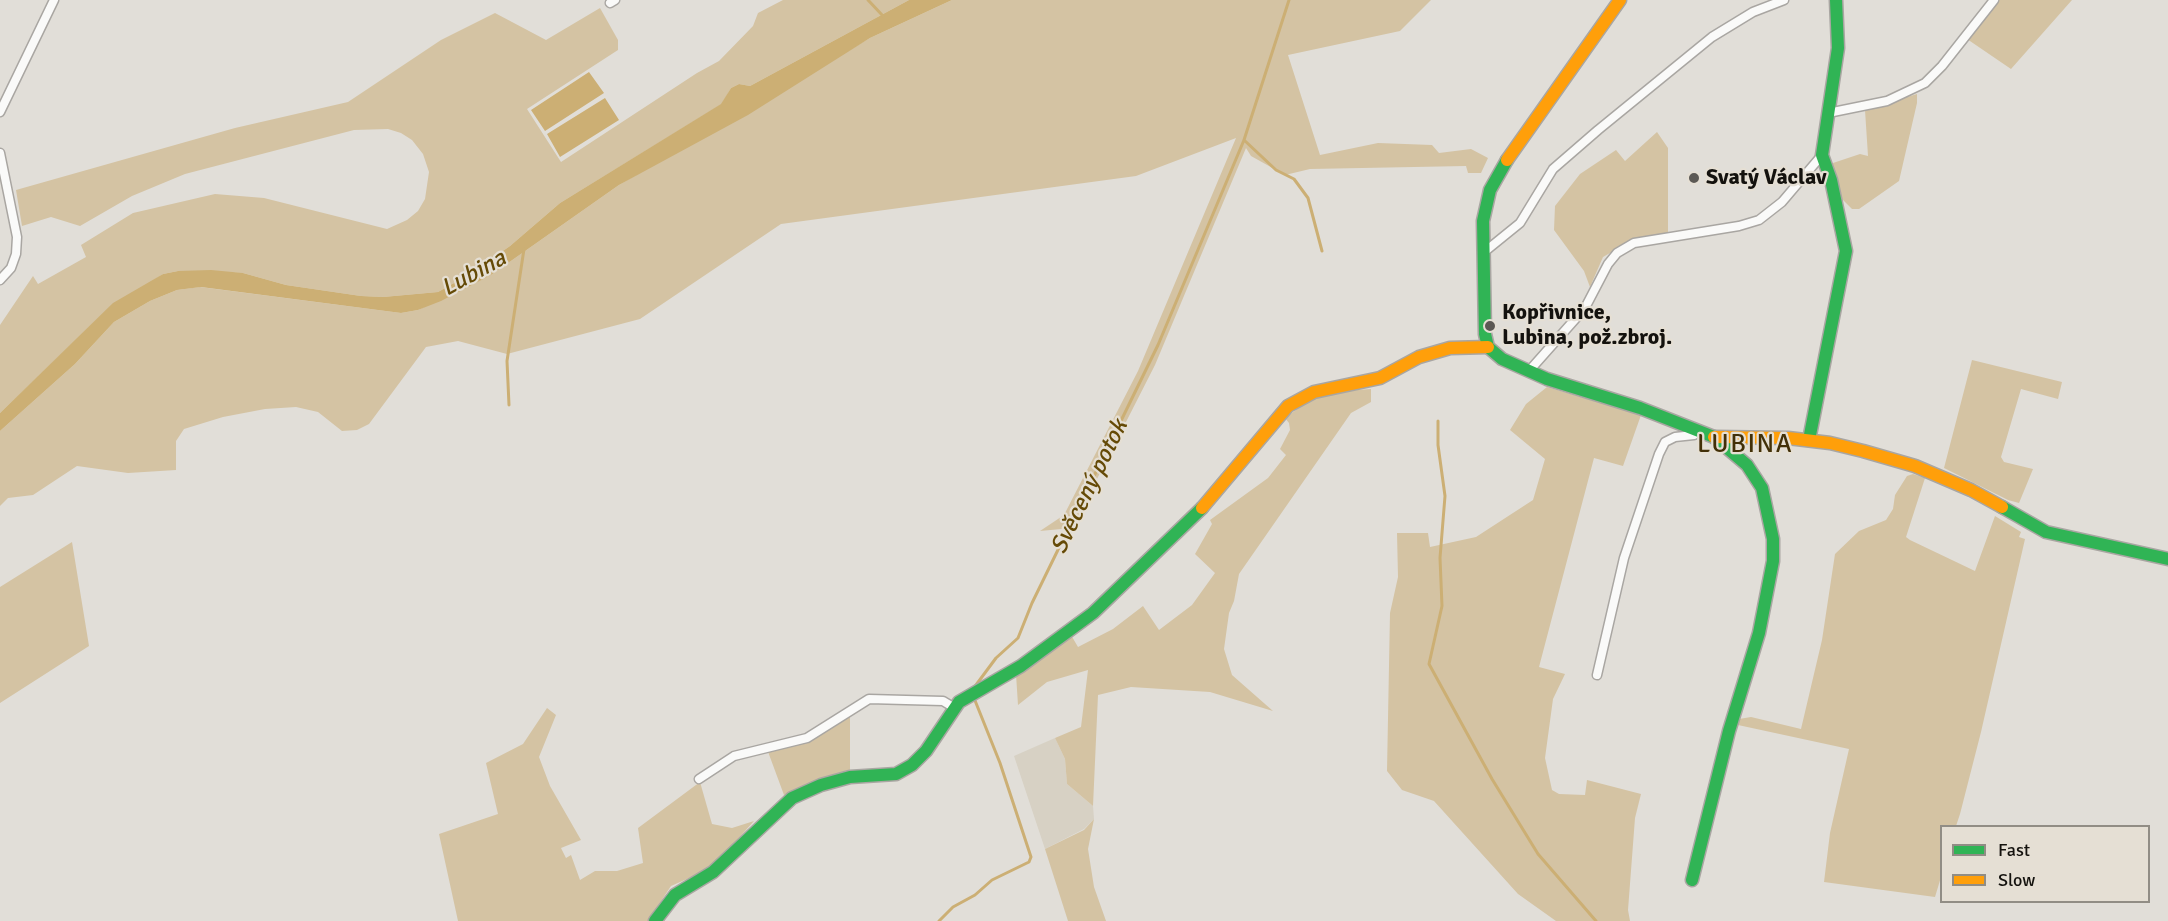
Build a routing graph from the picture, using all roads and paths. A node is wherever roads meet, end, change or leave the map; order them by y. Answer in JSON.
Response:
{"nodes":[{"id":1,"x":54,"y":0,"type":"edge"},
{"id":2,"x":1620,"y":0,"type":"edge"},
{"id":3,"x":1784,"y":0,"type":"edge"},
{"id":4,"x":1836,"y":0,"type":"edge"},
{"id":5,"x":1994,"y":0,"type":"edge"},
{"id":6,"x":0,"y":112,"type":"edge"},
{"id":7,"x":1828,"y":113,"type":"junction"},
{"id":8,"x":0,"y":153,"type":"edge"},
{"id":9,"x":1822,"y":155,"type":"junction"},
{"id":10,"x":1483,"y":253,"type":"junction"},
{"id":11,"x":0,"y":280,"type":"edge"},
{"id":12,"x":1488,"y":347,"type":"junction"},
{"id":13,"x":1529,"y":371,"type":"junction"},
{"id":14,"x":1695,"y":430,"type":"junction"},
{"id":15,"x":1714,"y":437,"type":"junction"},
{"id":16,"x":1809,"y":440,"type":"junction"},
{"id":17,"x":2168,"y":559,"type":"edge"},
{"id":18,"x":1597,"y":675,"type":"dead end"},
{"id":19,"x":953,"y":707,"type":"junction"},
{"id":20,"x":699,"y":779,"type":"dead end"},
{"id":21,"x":1692,"y":880,"type":"dead end"},
{"id":22,"x":656,"y":921,"type":"edge"}],
"edges":[{"from":1,"to":6,"type":"street"},
{"from":2,"to":10,"type":"street"},
{"from":3,"to":10,"type":"street"},
{"from":4,"to":7,"type":"street"},
{"from":5,"to":7,"type":"street"},
{"from":7,"to":9,"type":"street"},
{"from":8,"to":11,"type":"street"},
{"from":9,"to":13,"type":"street"},
{"from":9,"to":16,"type":"street"},
{"from":10,"to":12,"type":"street"},
{"from":12,"to":13,"type":"street"},
{"from":12,"to":19,"type":"street"},
{"from":13,"to":14,"type":"street"},
{"from":14,"to":15,"type":"street"},
{"from":14,"to":18,"type":"street"},
{"from":15,"to":16,"type":"street"},
{"from":15,"to":21,"type":"street"},
{"from":16,"to":17,"type":"street"},
{"from":19,"to":20,"type":"street"},
{"from":19,"to":22,"type":"street"}]}
